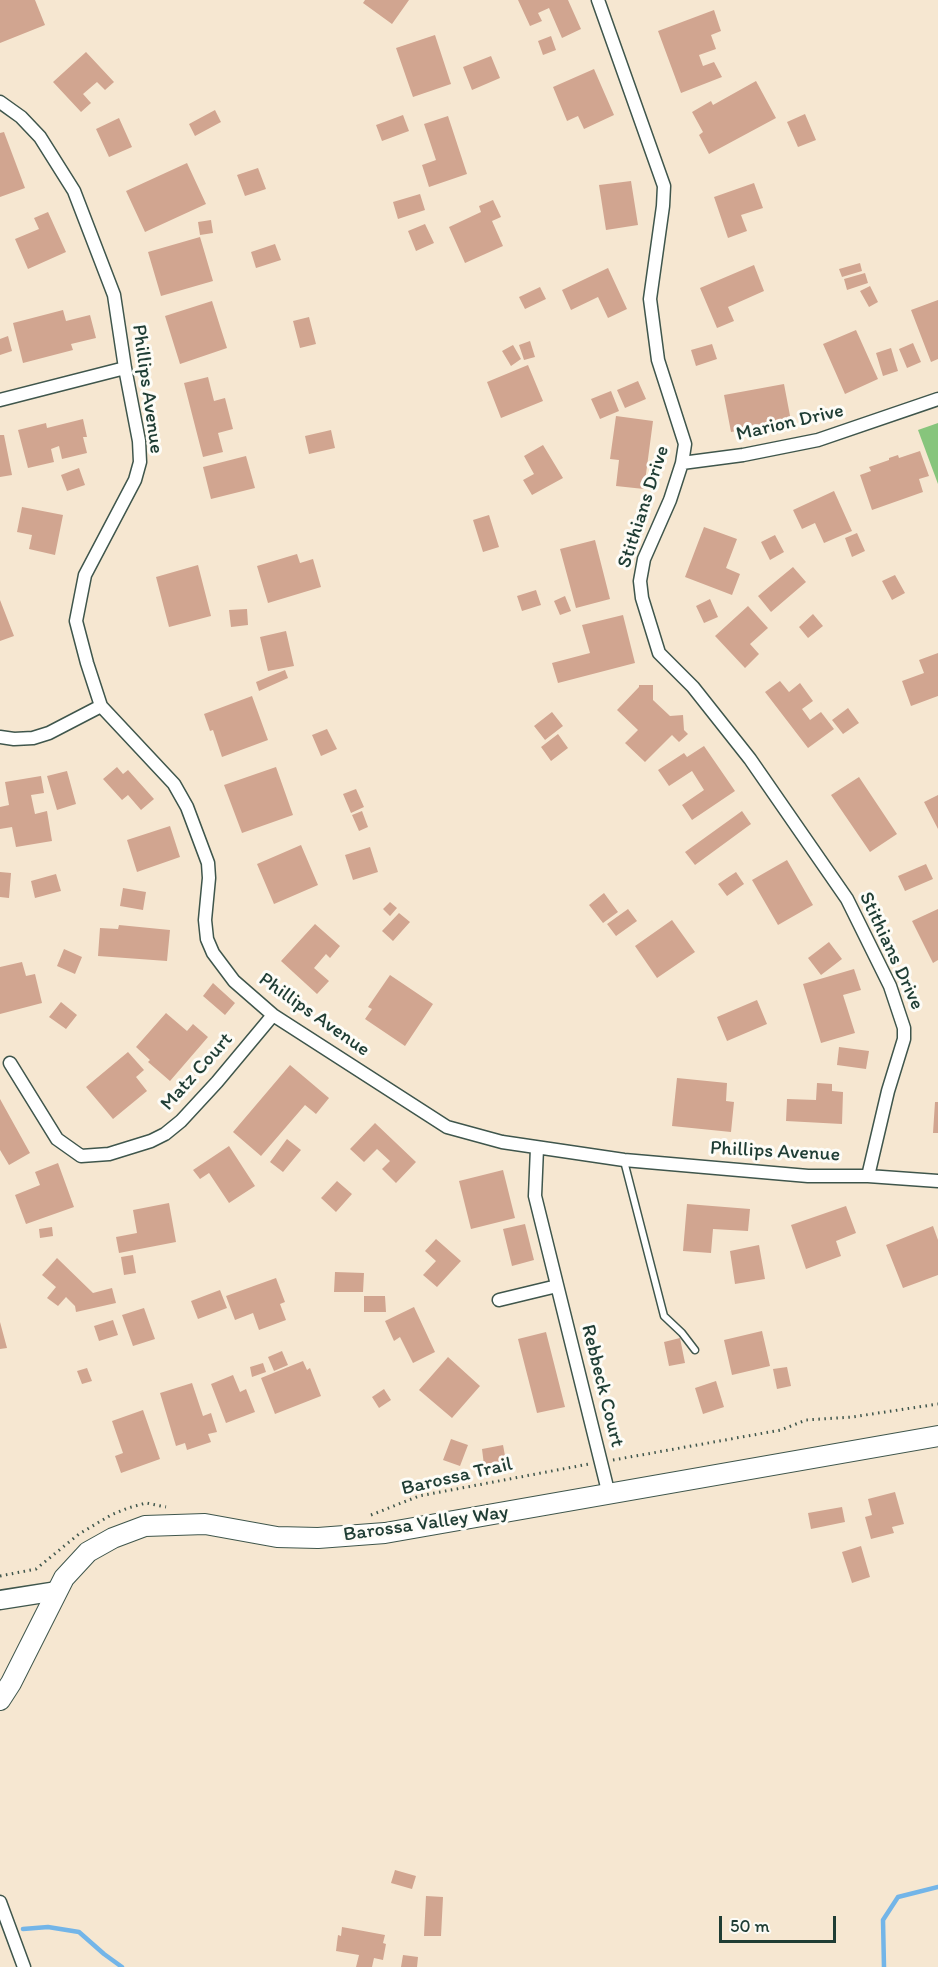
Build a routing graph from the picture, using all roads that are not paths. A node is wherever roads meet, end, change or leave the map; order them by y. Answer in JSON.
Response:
{"nodes":[{"id":1,"x":598,"y":0,"type":"edge"},
{"id":2,"x":0,"y":102,"type":"edge"},
{"id":3,"x":125,"y":368,"type":"junction"},
{"id":4,"x":938,"y":399,"type":"edge"},
{"id":5,"x":0,"y":400,"type":"edge"},
{"id":6,"x":682,"y":463,"type":"junction"},
{"id":7,"x":100,"y":706,"type":"junction"},
{"id":8,"x":0,"y":737,"type":"edge"},
{"id":9,"x":273,"y":1015,"type":"junction"},
{"id":10,"x":10,"y":1063,"type":"dead end"},
{"id":11,"x":537,"y":1148,"type":"junction"},
{"id":12,"x":624,"y":1160,"type":"junction"},
{"id":13,"x":868,"y":1176,"type":"junction"},
{"id":14,"x":938,"y":1181,"type":"edge"},
{"id":15,"x":557,"y":1286,"type":"junction"},
{"id":16,"x":499,"y":1300,"type":"dead end"},
{"id":17,"x":695,"y":1350,"type":"dead end"},
{"id":18,"x":938,"y":1436,"type":"edge"},
{"id":19,"x":609,"y":1495,"type":"junction"},
{"id":20,"x":57,"y":1591,"type":"junction"},
{"id":21,"x":0,"y":1600,"type":"edge"},
{"id":22,"x":0,"y":1700,"type":"edge"},
{"id":23,"x":0,"y":1902,"type":"edge"},
{"id":24,"x":24,"y":1967,"type":"edge"}],
"edges":[{"from":1,"to":6,"type":"street","name":"Stithians Drive"},
{"from":2,"to":3,"type":"street","name":"Phillips Avenue"},
{"from":3,"to":5,"type":"street"},
{"from":3,"to":7,"type":"street","name":"Phillips Avenue"},
{"from":4,"to":6,"type":"street","name":"Marion Drive"},
{"from":6,"to":13,"type":"street","name":"Stithians Drive"},
{"from":7,"to":8,"type":"street"},
{"from":7,"to":9,"type":"street","name":"Phillips Avenue"},
{"from":9,"to":10,"type":"street","name":"Matz Court"},
{"from":9,"to":11,"type":"street","name":"Phillips Avenue"},
{"from":11,"to":12,"type":"street","name":"Phillips Avenue"},
{"from":11,"to":15,"type":"street","name":"Rebbeck Court"},
{"from":12,"to":13,"type":"street","name":"Phillips Avenue"},
{"from":12,"to":17,"type":"lane"},
{"from":13,"to":14,"type":"street","name":"Phillips Avenue"},
{"from":15,"to":16,"type":"street"},
{"from":15,"to":19,"type":"street","name":"Rebbeck Court"},
{"from":18,"to":19,"type":"main road","name":"Barossa Valley Way"},
{"from":19,"to":20,"type":"main road","name":"Barossa Valley Way"},
{"from":20,"to":21,"type":"street"},
{"from":20,"to":22,"type":"main road","name":"Barossa Valley Way"},
{"from":23,"to":24,"type":"street"}]}
